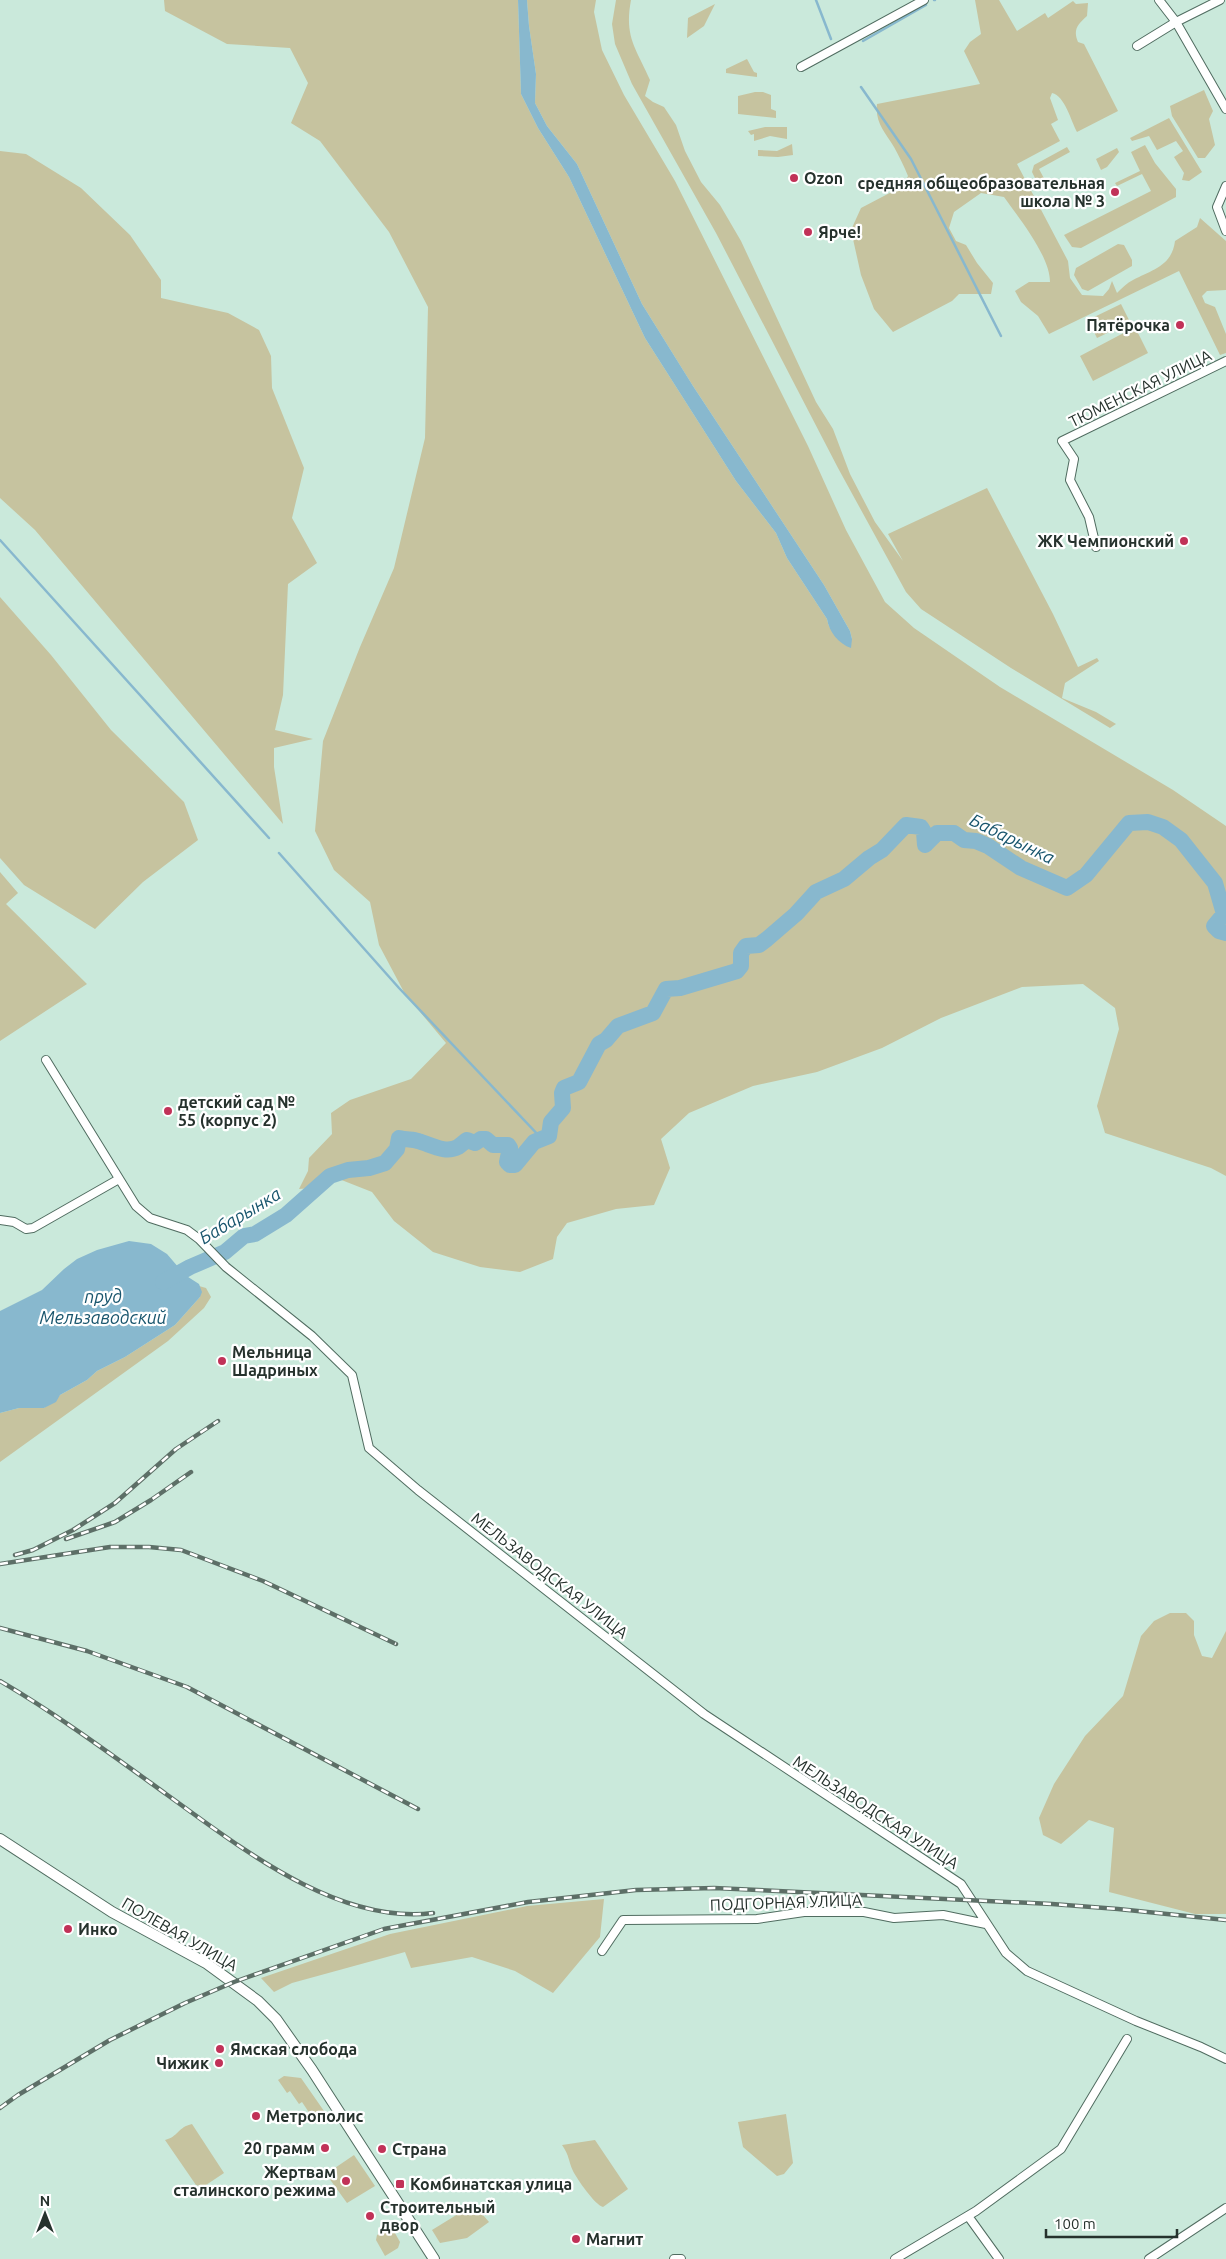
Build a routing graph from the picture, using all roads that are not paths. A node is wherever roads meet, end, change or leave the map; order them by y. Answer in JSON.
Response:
{"nodes":[{"id":1,"x":924,"y":0,"type":"edge"},
{"id":2,"x":1159,"y":0,"type":"edge"},
{"id":3,"x":1220,"y":0,"type":"edge"},
{"id":4,"x":1176,"y":22,"type":"junction"},
{"id":5,"x":1137,"y":46,"type":"dead end"},
{"id":6,"x":801,"y":66,"type":"dead end"},
{"id":7,"x":1226,"y":110,"type":"edge"},
{"id":8,"x":1226,"y":186,"type":"edge"},
{"id":9,"x":1226,"y":231,"type":"edge"},
{"id":10,"x":1226,"y":361,"type":"edge"},
{"id":11,"x":1096,"y":547,"type":"dead end"},
{"id":12,"x":46,"y":1060,"type":"dead end"},
{"id":13,"x":119,"y":1179,"type":"junction"},
{"id":14,"x":0,"y":1220,"type":"edge"},
{"id":15,"x":0,"y":1839,"type":"edge"},
{"id":16,"x":986,"y":1924,"type":"junction"},
{"id":17,"x":602,"y":1951,"type":"dead end"},
{"id":18,"x":1127,"y":2039,"type":"dead end"},
{"id":19,"x":1226,"y":2059,"type":"edge"},
{"id":20,"x":1226,"y":2208,"type":"edge"},
{"id":21,"x":968,"y":2216,"type":"junction"},
{"id":22,"x":434,"y":2259,"type":"edge"},
{"id":23,"x":674,"y":2259,"type":"edge"},
{"id":24,"x":682,"y":2259,"type":"edge"},
{"id":25,"x":895,"y":2259,"type":"edge"},
{"id":26,"x":999,"y":2259,"type":"edge"},
{"id":27,"x":1149,"y":2259,"type":"edge"}],
"edges":[{"from":1,"to":6,"type":"street"},
{"from":2,"to":4,"type":"street"},
{"from":3,"to":4,"type":"street"},
{"from":4,"to":5,"type":"street"},
{"from":4,"to":7,"type":"street"},
{"from":8,"to":9,"type":"street"},
{"from":10,"to":11,"type":"street","name":"ТЮМЕНСКАЯ УЛИЦА"},
{"from":12,"to":13,"type":"street","name":"МЕЛЬЗАВОДСКАЯ УЛИЦА"},
{"from":13,"to":14,"type":"street"},
{"from":13,"to":16,"type":"street","name":"МЕЛЬЗАВОДСКАЯ УЛИЦА"},
{"from":15,"to":22,"type":"street","name":"ПОЛЕВАЯ УЛИЦА"},
{"from":16,"to":17,"type":"street","name":"ПОДГОРНАЯ УЛИЦА"},
{"from":16,"to":19,"type":"street","name":"МЕЛЬЗАВОДСКАЯ УЛИЦА"},
{"from":18,"to":21,"type":"street"},
{"from":20,"to":27,"type":"street"},
{"from":21,"to":25,"type":"street"},
{"from":21,"to":26,"type":"street"},
{"from":23,"to":24,"type":"street"}]}
